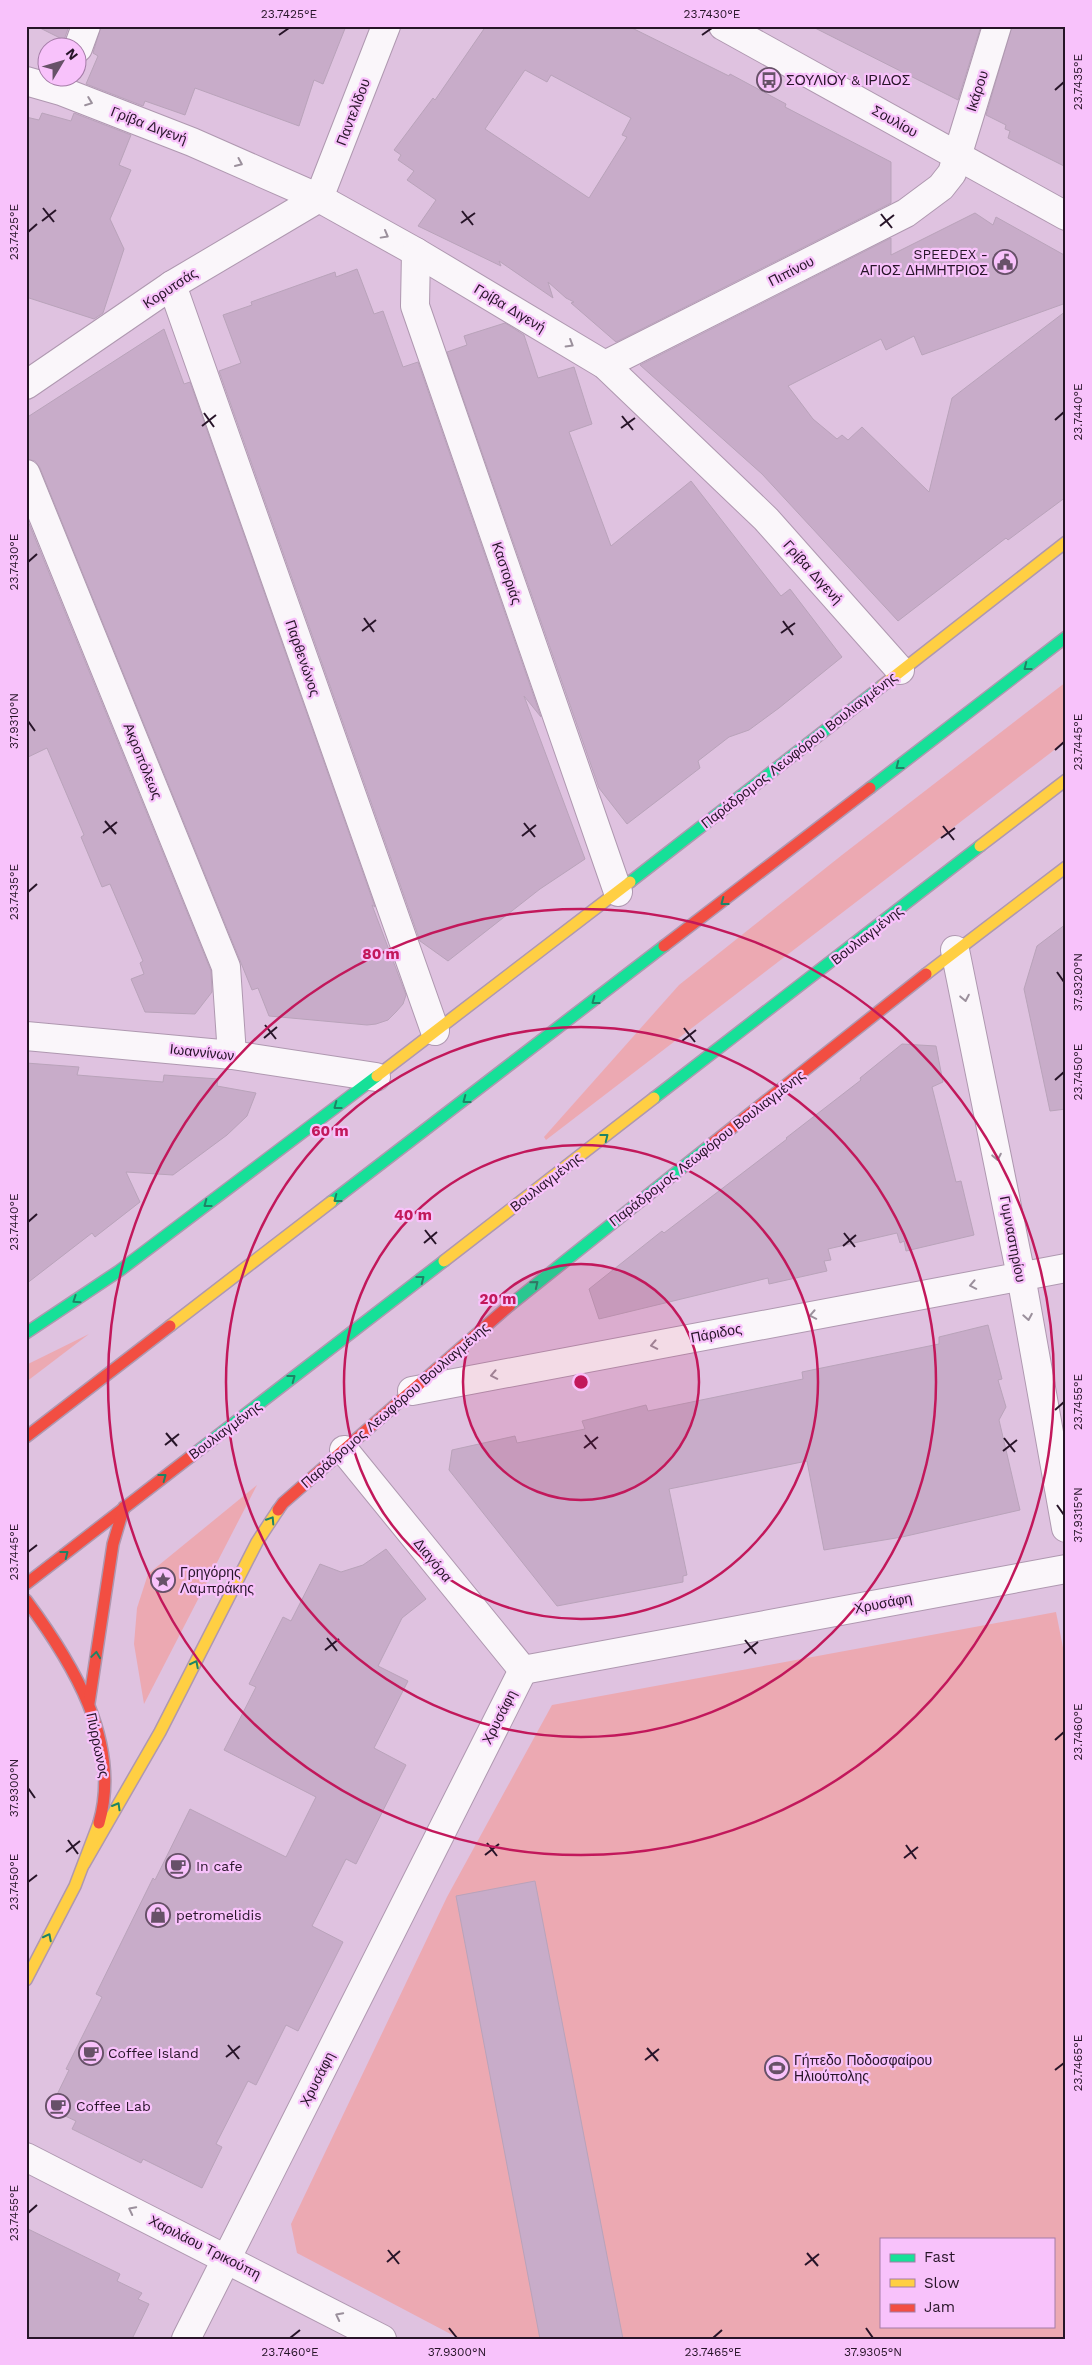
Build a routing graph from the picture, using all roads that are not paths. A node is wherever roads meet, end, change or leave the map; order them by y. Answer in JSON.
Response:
{"nodes":[{"id":1,"x":86,"y":26,"type":"edge"},
{"id":2,"x":386,"y":26,"type":"edge"},
{"id":3,"x":723,"y":26,"type":"edge"},
{"id":4,"x":997,"y":26,"type":"edge"},
{"id":5,"x":82,"y":38,"type":"edge"},
{"id":6,"x":72,"y":88,"type":"edge"},
{"id":7,"x":957,"y":155,"type":"junction"},
{"id":8,"x":319,"y":198,"type":"junction"},
{"id":9,"x":1066,"y":216,"type":"edge"},
{"id":10,"x":416,"y":252,"type":"junction"},
{"id":11,"x":172,"y":285,"type":"junction"},
{"id":12,"x":605,"y":364,"type":"junction"},
{"id":13,"x":26,"y":385,"type":"edge"},
{"id":14,"x":26,"y":474,"type":"edge"},
{"id":15,"x":1066,"y":542,"type":"edge"},
{"id":16,"x":1066,"y":637,"type":"edge"},
{"id":17,"x":900,"y":670,"type":"junction"},
{"id":18,"x":1066,"y":780,"type":"edge"},
{"id":19,"x":1066,"y":867,"type":"edge"},
{"id":20,"x":618,"y":892,"type":"junction"},
{"id":21,"x":956,"y":950,"type":"junction"},
{"id":22,"x":435,"y":1032,"type":"junction"},
{"id":23,"x":26,"y":1036,"type":"edge"},
{"id":24,"x":232,"y":1054,"type":"junction"},
{"id":25,"x":376,"y":1077,"type":"junction"},
{"id":26,"x":1066,"y":1268,"type":"edge"},
{"id":27,"x":1021,"y":1276,"type":"junction"},
{"id":28,"x":26,"y":1333,"type":"edge"},
{"id":29,"x":412,"y":1391,"type":"junction"},
{"id":30,"x":26,"y":1437,"type":"edge"},
{"id":31,"x":344,"y":1450,"type":"junction"},
{"id":32,"x":124,"y":1507,"type":"junction"},
{"id":33,"x":1066,"y":1528,"type":"edge"},
{"id":34,"x":1066,"y":1569,"type":"edge"},
{"id":35,"x":26,"y":1584,"type":"edge"},
{"id":36,"x":26,"y":1600,"type":"edge"},
{"id":37,"x":523,"y":1670,"type":"junction"},
{"id":38,"x":89,"y":1703,"type":"junction"},
{"id":39,"x":84,"y":1864,"type":"junction"},
{"id":40,"x":26,"y":1980,"type":"edge"},
{"id":41,"x":26,"y":2157,"type":"edge"},
{"id":42,"x":227,"y":2258,"type":"junction"},
{"id":43,"x":186,"y":2339,"type":"edge"},
{"id":44,"x":382,"y":2339,"type":"edge"}],
"edges":[{"from":1,"to":5,"type":"street"},
{"from":2,"to":8,"type":"street","name":"Παντελίδου"},
{"from":3,"to":7,"type":"street","name":"Σουλίου"},
{"from":4,"to":7,"type":"street","name":"Ικάρου"},
{"from":6,"to":8,"type":"street","name":"Γρίβα Διγενή","one_way":true},
{"from":7,"to":9,"type":"street","name":"Σουλίου"},
{"from":7,"to":12,"type":"street","name":"Πιπίνου"},
{"from":8,"to":10,"type":"street","name":"Γρίβα Διγενή","one_way":true},
{"from":8,"to":11,"type":"street","name":"Κορυτσάς"},
{"from":10,"to":12,"type":"street","name":"Γρίβα Διγενή","one_way":true},
{"from":10,"to":20,"type":"street","name":"Καστοριάς"},
{"from":11,"to":13,"type":"street","name":"Κορυτσάς"},
{"from":11,"to":22,"type":"street","name":"Παρθενώνος"},
{"from":12,"to":17,"type":"street","name":"Γρίβα Διγενή"},
{"from":14,"to":24,"type":"street","name":"Ακροπόλεως"},
{"from":15,"to":17,"type":"street","name":"Παράδρομος Λεωφόρου Βουλιαγμένης"},
{"from":16,"to":30,"type":"street","one_way":true},
{"from":17,"to":20,"type":"street","name":"Παράδρομος Λεωφόρου Βουλιαγμένης"},
{"from":32,"to":18,"type":"street","name":"Βουλιαγμένης","one_way":true},
{"from":19,"to":21,"type":"street","name":"Παράδρομος Λεωφόρου Βουλιαγμένης"},
{"from":20,"to":22,"type":"street","name":"Παράδρομος Λεωφόρου Βουλιαγμένης"},
{"from":21,"to":27,"type":"street","name":"Γυμναστηρίου","one_way":true},
{"from":29,"to":21,"type":"street","name":"Παράδρομος Λεωφόρου Βουλιαγμένης","one_way":true},
{"from":22,"to":25,"type":"street","name":"Παράδρομος Λεωφόρου Βουλιαγμένης"},
{"from":23,"to":24,"type":"street","name":"Ιωαννίνων"},
{"from":24,"to":25,"type":"street","name":"Ιωαννίνων"},
{"from":25,"to":28,"type":"street","name":"Παράδρομος Λεωφόρου Βουλιαγμένης","one_way":true},
{"from":26,"to":27,"type":"street","name":"Πάριδος"},
{"from":27,"to":29,"type":"street","name":"Πάριδος","one_way":true},
{"from":27,"to":33,"type":"street","name":"Γυμναστηρίου","one_way":true},
{"from":29,"to":31,"type":"street","name":"Παράδρομος Λεωφόρου Βουλιαγμένης"},
{"from":31,"to":37,"type":"street","name":"Διαγόρα"},
{"from":39,"to":31,"type":"street","name":"Παράδρομος Λεωφόρου Βουλιαγμένης","one_way":true},
{"from":35,"to":32,"type":"street","name":"Βουλιαγμένης","one_way":true},
{"from":38,"to":32,"type":"street","one_way":true},
{"from":34,"to":37,"type":"street","name":"Χρυσάφη"},
{"from":36,"to":38,"type":"street","name":"Πύρρωνος"},
{"from":37,"to":42,"type":"street","name":"Χρυσάφη"},
{"from":38,"to":39,"type":"street","name":"Πύρρωνος"},
{"from":40,"to":39,"type":"street","name":"Πύρρωνος","one_way":true},
{"from":42,"to":41,"type":"street","name":"Χαριλάου Τρικούπη","one_way":true},
{"from":42,"to":43,"type":"street","name":"Χρυσάφη"},
{"from":44,"to":42,"type":"street","name":"Χαριλάου Τρικούπη","one_way":true}]}
